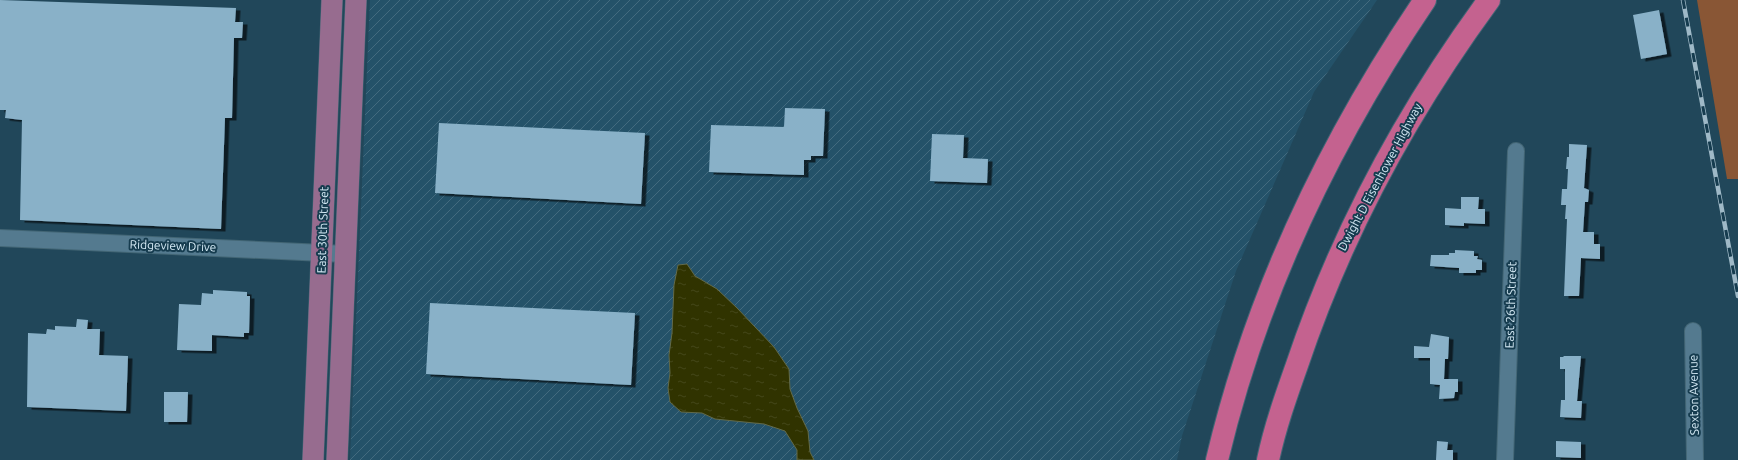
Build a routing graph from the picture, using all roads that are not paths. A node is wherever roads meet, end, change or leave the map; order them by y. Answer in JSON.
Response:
{"nodes":[{"id":1,"x":332,"y":0,"type":"edge"},
{"id":2,"x":356,"y":0,"type":"edge"},
{"id":3,"x":1425,"y":0,"type":"edge"},
{"id":4,"x":1489,"y":0,"type":"edge"},
{"id":5,"x":1516,"y":151,"type":"dead end"},
{"id":6,"x":0,"y":238,"type":"edge"},
{"id":7,"x":322,"y":253,"type":"junction"},
{"id":8,"x":346,"y":254,"type":"junction"},
{"id":9,"x":1693,"y":331,"type":"dead end"},
{"id":10,"x":313,"y":460,"type":"edge"},
{"id":11,"x":337,"y":460,"type":"edge"},
{"id":12,"x":1217,"y":460,"type":"edge"},
{"id":13,"x":1268,"y":460,"type":"edge"},
{"id":14,"x":1506,"y":460,"type":"edge"},
{"id":15,"x":1694,"y":460,"type":"edge"}],
"edges":[{"from":1,"to":7,"type":"main road","name":"East 30th Street"},
{"from":2,"to":8,"type":"main road","name":"East 30th Street"},
{"from":3,"to":12,"type":"highway"},
{"from":4,"to":13,"type":"highway","name":"Dwight D Eisenhower Highway"},
{"from":5,"to":14,"type":"street","name":"East 26th Street"},
{"from":6,"to":7,"type":"street","name":"Ridgeview Drive"},
{"from":7,"to":8,"type":"street","name":"Ridgeview Drive"},
{"from":7,"to":10,"type":"main road","name":"East 30th Street"},
{"from":8,"to":11,"type":"main road","name":"East 30th Street"},
{"from":9,"to":15,"type":"street","name":"Sexton Avenue"}]}
